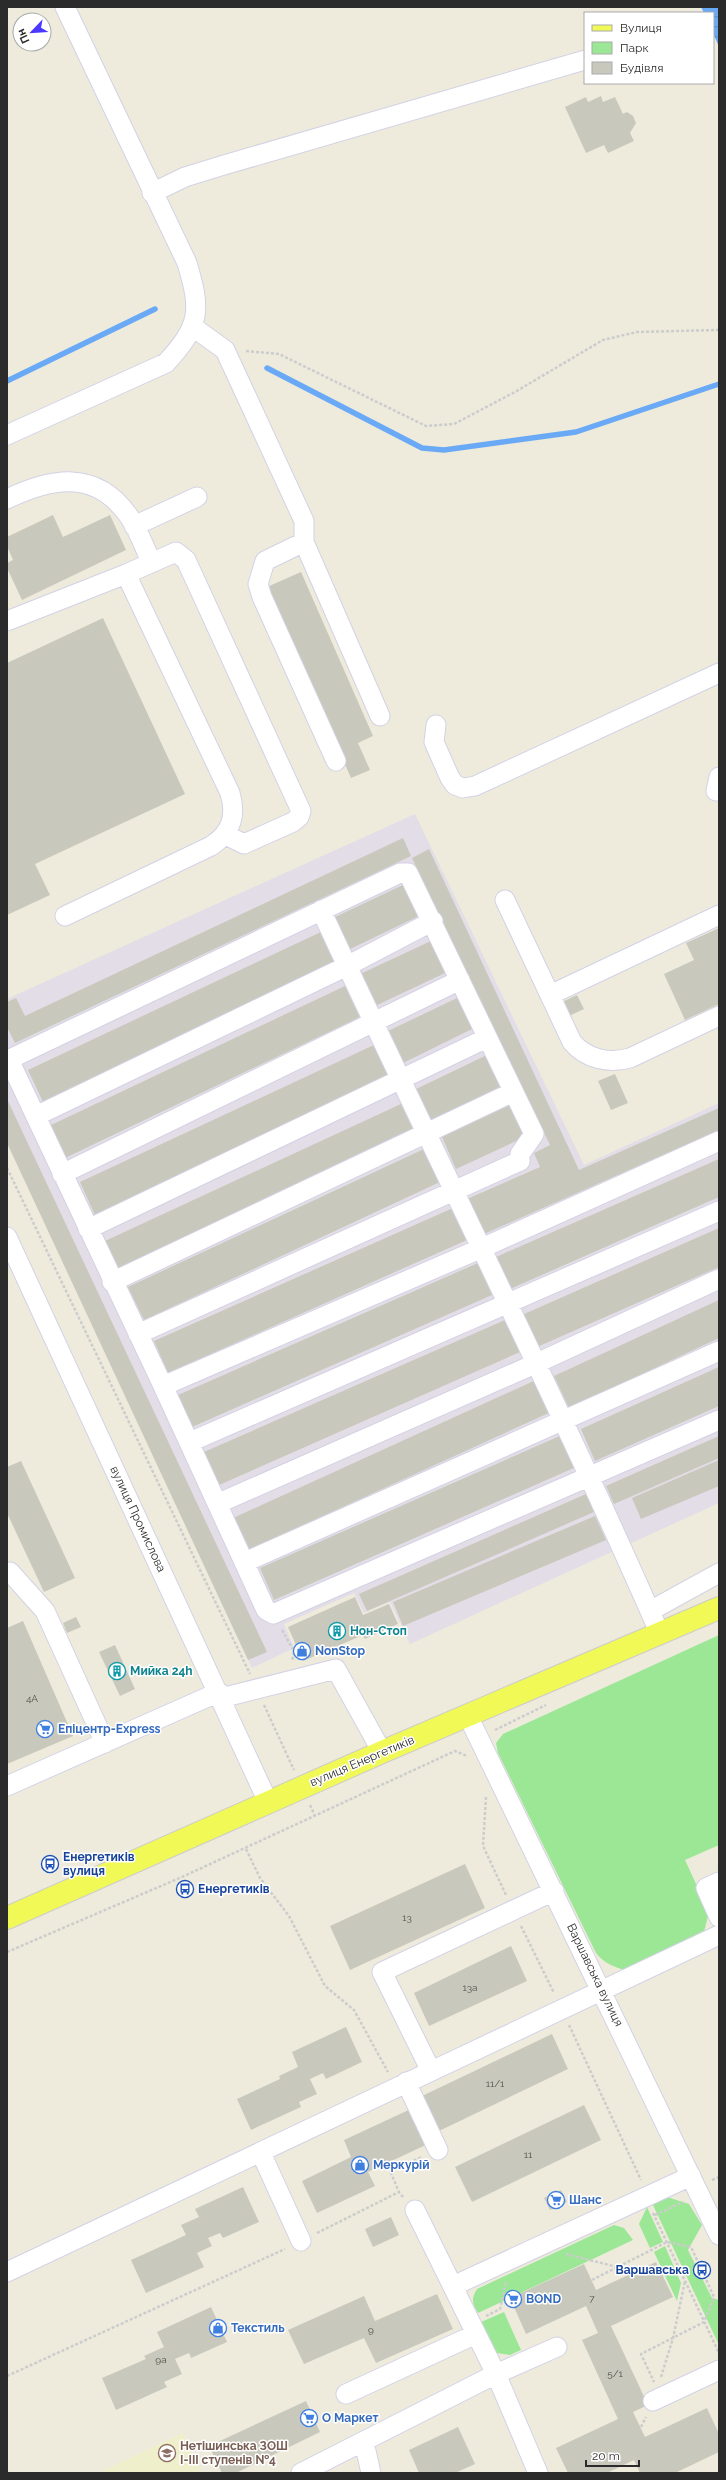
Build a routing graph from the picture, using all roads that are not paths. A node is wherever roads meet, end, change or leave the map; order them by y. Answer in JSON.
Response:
{"nodes":[{"id":1,"x":65,"y":7,"type":"edge"},
{"id":2,"x":584,"y":60,"type":"edge"},
{"id":3,"x":152,"y":193,"type":"junction"},
{"id":4,"x":193,"y":327,"type":"junction"},
{"id":5,"x":7,"y":434,"type":"edge"},
{"id":6,"x":197,"y":497,"type":"dead end"},
{"id":7,"x":7,"y":499,"type":"edge"},
{"id":8,"x":134,"y":526,"type":"junction"},
{"id":9,"x":304,"y":542,"type":"junction"},
{"id":10,"x":151,"y":562,"type":"junction"},
{"id":11,"x":126,"y":574,"type":"junction"},
{"id":12,"x":7,"y":621,"type":"edge"},
{"id":13,"x":719,"y":673,"type":"edge"},
{"id":14,"x":380,"y":716,"type":"dead end"},
{"id":15,"x":436,"y":724,"type":"dead end"},
{"id":16,"x":336,"y":761,"type":"dead end"},
{"id":17,"x":226,"y":835,"type":"junction"},
{"id":18,"x":504,"y":900,"type":"dead end"},
{"id":19,"x":321,"y":910,"type":"junction"},
{"id":20,"x":719,"y":915,"type":"edge"},
{"id":21,"x":65,"y":916,"type":"dead end"},
{"id":22,"x":433,"y":921,"type":"junction"},
{"id":23,"x":347,"y":966,"type":"junction"},
{"id":24,"x":460,"y":980,"type":"junction"},
{"id":25,"x":550,"y":995,"type":"junction"},
{"id":26,"x":719,"y":1016,"type":"edge"},
{"id":27,"x":372,"y":1022,"type":"junction"},
{"id":28,"x":487,"y":1038,"type":"junction"},
{"id":29,"x":400,"y":1080,"type":"junction"},
{"id":30,"x":513,"y":1092,"type":"junction"},
{"id":31,"x":36,"y":1116,"type":"junction"},
{"id":32,"x":425,"y":1134,"type":"junction"},
{"id":33,"x":719,"y":1141,"type":"edge"},
{"id":34,"x":62,"y":1174,"type":"junction"},
{"id":35,"x":454,"y":1192,"type":"junction"},
{"id":36,"x":719,"y":1211,"type":"edge"},
{"id":37,"x":88,"y":1229,"type":"junction"},
{"id":38,"x":7,"y":1237,"type":"edge"},
{"id":39,"x":482,"y":1248,"type":"junction"},
{"id":40,"x":719,"y":1279,"type":"edge"},
{"id":41,"x":112,"y":1282,"type":"junction"},
{"id":42,"x":508,"y":1304,"type":"junction"},
{"id":43,"x":138,"y":1334,"type":"junction"},
{"id":44,"x":719,"y":1351,"type":"edge"},
{"id":45,"x":537,"y":1363,"type":"junction"},
{"id":46,"x":163,"y":1386,"type":"junction"},
{"id":47,"x":564,"y":1420,"type":"junction"},
{"id":48,"x":719,"y":1420,"type":"edge"},
{"id":49,"x":190,"y":1442,"type":"junction"},
{"id":50,"x":590,"y":1476,"type":"junction"},
{"id":51,"x":219,"y":1504,"type":"junction"},
{"id":52,"x":245,"y":1562,"type":"junction"},
{"id":53,"x":7,"y":1573,"type":"edge"},
{"id":54,"x":719,"y":1573,"type":"edge"},
{"id":55,"x":719,"y":1608,"type":"edge"},
{"id":56,"x":650,"y":1611,"type":"junction"},
{"id":57,"x":660,"y":1634,"type":"junction"},
{"id":58,"x":220,"y":1695,"type":"junction"},
{"id":59,"x":468,"y":1716,"type":"junction"},
{"id":60,"x":105,"y":1743,"type":"junction"},
{"id":61,"x":382,"y":1752,"type":"junction"},
{"id":62,"x":7,"y":1786,"type":"edge"},
{"id":63,"x":268,"y":1802,"type":"junction"},
{"id":64,"x":719,"y":1882,"type":"edge"},
{"id":65,"x":554,"y":1891,"type":"junction"},
{"id":66,"x":719,"y":1917,"type":"edge"},
{"id":67,"x":7,"y":1918,"type":"edge"},
{"id":68,"x":719,"y":1935,"type":"edge"},
{"id":69,"x":602,"y":1990,"type":"junction"},
{"id":70,"x":431,"y":2071,"type":"junction"},
{"id":71,"x":406,"y":2082,"type":"junction"},
{"id":72,"x":438,"y":2150,"type":"road end"},
{"id":73,"x":261,"y":2153,"type":"junction"},
{"id":74,"x":691,"y":2176,"type":"junction"},
{"id":75,"x":415,"y":2210,"type":"road end"},
{"id":76,"x":719,"y":2235,"type":"edge"},
{"id":77,"x":302,"y":2241,"type":"road end"},
{"id":78,"x":7,"y":2272,"type":"edge"},
{"id":79,"x":453,"y":2286,"type":"junction"},
{"id":80,"x":473,"y":2329,"type":"junction"},
{"id":81,"x":557,"y":2347,"type":"dead end"},
{"id":82,"x":719,"y":2370,"type":"edge"},
{"id":83,"x":496,"y":2374,"type":"junction"},
{"id":84,"x":346,"y":2394,"type":"dead end"},
{"id":85,"x":655,"y":2395,"type":"road end"},
{"id":86,"x":364,"y":2442,"type":"junction"},
{"id":87,"x":301,"y":2473,"type":"edge"},
{"id":88,"x":371,"y":2473,"type":"edge"},
{"id":89,"x":538,"y":2473,"type":"edge"}],
"edges":[{"from":1,"to":3,"type":"street"},
{"from":2,"to":3,"type":"street"},
{"from":3,"to":4,"type":"street"},
{"from":4,"to":5,"type":"street"},
{"from":4,"to":9,"type":"street"},
{"from":6,"to":8,"type":"street"},
{"from":7,"to":8,"type":"street"},
{"from":8,"to":10,"type":"street"},
{"from":9,"to":14,"type":"street"},
{"from":9,"to":16,"type":"street"},
{"from":10,"to":11,"type":"street"},
{"from":10,"to":17,"type":"street"},
{"from":11,"to":12,"type":"street"},
{"from":11,"to":17,"type":"street"},
{"from":13,"to":15,"type":"street"},
{"from":17,"to":21,"type":"street"},
{"from":18,"to":25,"type":"street"},
{"from":19,"to":22,"type":"street"},
{"from":19,"to":23,"type":"street"},
{"from":19,"to":31,"type":"street"},
{"from":20,"to":25,"type":"street"},
{"from":22,"to":23,"type":"street"},
{"from":22,"to":24,"type":"street"},
{"from":23,"to":27,"type":"street"},
{"from":23,"to":31,"type":"street"},
{"from":24,"to":27,"type":"street"},
{"from":24,"to":28,"type":"street"},
{"from":25,"to":26,"type":"street"},
{"from":27,"to":29,"type":"street"},
{"from":27,"to":34,"type":"street"},
{"from":28,"to":29,"type":"street"},
{"from":28,"to":30,"type":"street"},
{"from":29,"to":32,"type":"street"},
{"from":29,"to":37,"type":"street"},
{"from":30,"to":32,"type":"street"},
{"from":30,"to":35,"type":"street"},
{"from":31,"to":34,"type":"street"},
{"from":32,"to":35,"type":"street"},
{"from":32,"to":41,"type":"street"},
{"from":33,"to":39,"type":"street"},
{"from":34,"to":37,"type":"street"},
{"from":35,"to":39,"type":"street"},
{"from":35,"to":43,"type":"street"},
{"from":36,"to":42,"type":"street"},
{"from":37,"to":41,"type":"street"},
{"from":38,"to":58,"type":"street","name":"вулиця Промислова"},
{"from":39,"to":42,"type":"street"},
{"from":39,"to":46,"type":"street"},
{"from":40,"to":45,"type":"street"},
{"from":41,"to":43,"type":"street"},
{"from":42,"to":45,"type":"street"},
{"from":42,"to":49,"type":"street"},
{"from":43,"to":46,"type":"street"},
{"from":44,"to":47,"type":"street"},
{"from":45,"to":47,"type":"street"},
{"from":45,"to":51,"type":"street"},
{"from":46,"to":49,"type":"street"},
{"from":47,"to":50,"type":"street"},
{"from":47,"to":52,"type":"street"},
{"from":48,"to":50,"type":"street"},
{"from":49,"to":51,"type":"street"},
{"from":50,"to":52,"type":"street"},
{"from":50,"to":56,"type":"street"},
{"from":51,"to":52,"type":"street"},
{"from":53,"to":60,"type":"street"},
{"from":54,"to":56,"type":"street"},
{"from":55,"to":57,"type":"main road","name":"вулиця Енергетиків"},
{"from":56,"to":57,"type":"street"},
{"from":57,"to":59,"type":"main road","name":"вулиця Енергетиків"},
{"from":58,"to":60,"type":"street"},
{"from":58,"to":61,"type":"street"},
{"from":58,"to":63,"type":"street","name":"вулиця Промислова"},
{"from":59,"to":61,"type":"main road","name":"вулиця Енергетиків"},
{"from":59,"to":65,"type":"street","name":"Варшавська вулиця"},
{"from":60,"to":62,"type":"street"},
{"from":61,"to":63,"type":"main road","name":"вулиця Енергетиків"},
{"from":63,"to":67,"type":"main road","name":"вулиця Енергетиків"},
{"from":64,"to":66,"type":"street"},
{"from":65,"to":69,"type":"street","name":"Варшавська вулиця"},
{"from":65,"to":70,"type":"street"},
{"from":68,"to":69,"type":"street"},
{"from":69,"to":70,"type":"street"},
{"from":69,"to":74,"type":"street","name":"Варшавська вулиця"},
{"from":70,"to":71,"type":"street"},
{"from":71,"to":72,"type":"street"},
{"from":71,"to":73,"type":"street"},
{"from":73,"to":77,"type":"street"},
{"from":73,"to":78,"type":"street"},
{"from":74,"to":76,"type":"street","name":"Варшавська вулиця"},
{"from":74,"to":79,"type":"street"},
{"from":75,"to":79,"type":"street"},
{"from":79,"to":80,"type":"street"},
{"from":80,"to":83,"type":"street"},
{"from":80,"to":84,"type":"street"},
{"from":81,"to":83,"type":"street"},
{"from":82,"to":85,"type":"street"},
{"from":83,"to":86,"type":"street"},
{"from":83,"to":89,"type":"street"},
{"from":86,"to":87,"type":"street"},
{"from":86,"to":88,"type":"street"}]}
